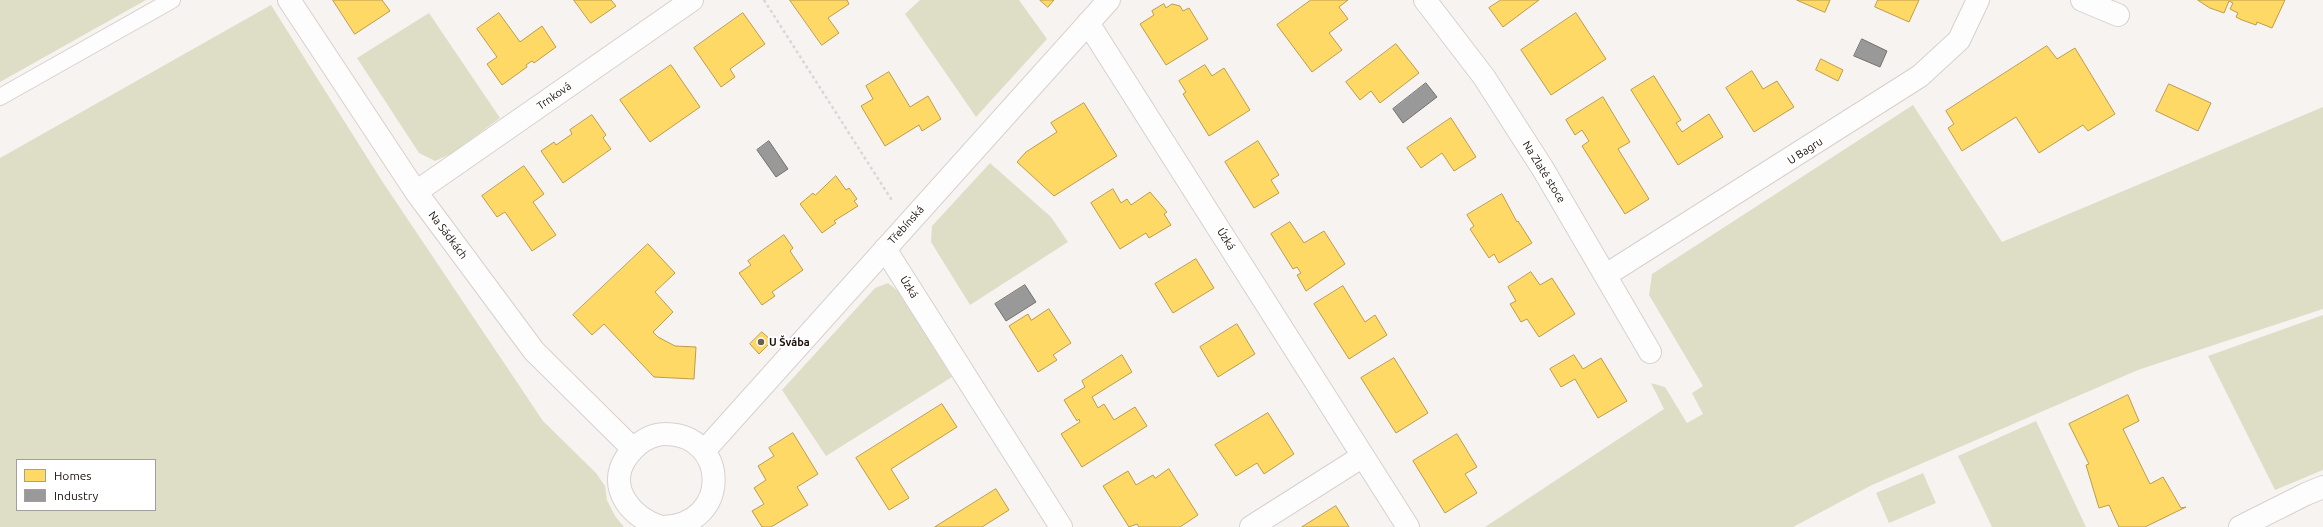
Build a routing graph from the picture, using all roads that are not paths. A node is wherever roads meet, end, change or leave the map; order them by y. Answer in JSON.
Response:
{"nodes":[{"id":1,"x":172,"y":0,"type":"edge"},
{"id":2,"x":289,"y":0,"type":"edge"},
{"id":3,"x":692,"y":0,"type":"edge"},
{"id":4,"x":1109,"y":0,"type":"edge"},
{"id":5,"x":1426,"y":0,"type":"edge"},
{"id":6,"x":1978,"y":0,"type":"edge"},
{"id":7,"x":2082,"y":0,"type":"edge"},
{"id":8,"x":2118,"y":15,"type":"dead end"},
{"id":9,"x":1088,"y":23,"type":"junction"},
{"id":10,"x":0,"y":97,"type":"edge"},
{"id":11,"x":416,"y":192,"type":"junction"},
{"id":12,"x":885,"y":249,"type":"junction"},
{"id":13,"x":1606,"y":275,"type":"junction"},
{"id":14,"x":1650,"y":352,"type":"dead end"},
{"id":15,"x":633,"y":449,"type":"junction"},
{"id":16,"x":704,"y":451,"type":"junction"},
{"id":17,"x":1363,"y":456,"type":"junction"},
{"id":18,"x":2323,"y":487,"type":"edge"},
{"id":19,"x":691,"y":524,"type":"edge"},
{"id":20,"x":662,"y":527,"type":"edge"},
{"id":21,"x":1061,"y":527,"type":"edge"},
{"id":22,"x":1252,"y":527,"type":"edge"},
{"id":23,"x":1408,"y":527,"type":"edge"},
{"id":24,"x":2240,"y":527,"type":"edge"}],
"edges":[{"from":1,"to":10,"type":"lane"},
{"from":2,"to":11,"type":"street","name":"Na Sádkách"},
{"from":3,"to":11,"type":"street","name":"Trnková"},
{"from":4,"to":9,"type":"street","name":"Třebínská"},
{"from":5,"to":13,"type":"street","name":"Na Zlaté stoce"},
{"from":6,"to":13,"type":"street","name":"U Bagru"},
{"from":7,"to":8,"type":"street"},
{"from":9,"to":12,"type":"street","name":"Třebínská"},
{"from":9,"to":17,"type":"street","name":"Úzká"},
{"from":11,"to":15,"type":"street","name":"Na Sádkách"},
{"from":12,"to":16,"type":"street","name":"Třebínská"},
{"from":12,"to":21,"type":"street","name":"Úzká"},
{"from":13,"to":14,"type":"street","name":"Na Zlaté stoce"},
{"from":15,"to":16,"type":"street"},
{"from":15,"to":20,"type":"street"},
{"from":16,"to":19,"type":"street"},
{"from":17,"to":22,"type":"street"},
{"from":17,"to":23,"type":"street","name":"Úzká"},
{"from":18,"to":24,"type":"street"},
{"from":19,"to":20,"type":"street"}]}
